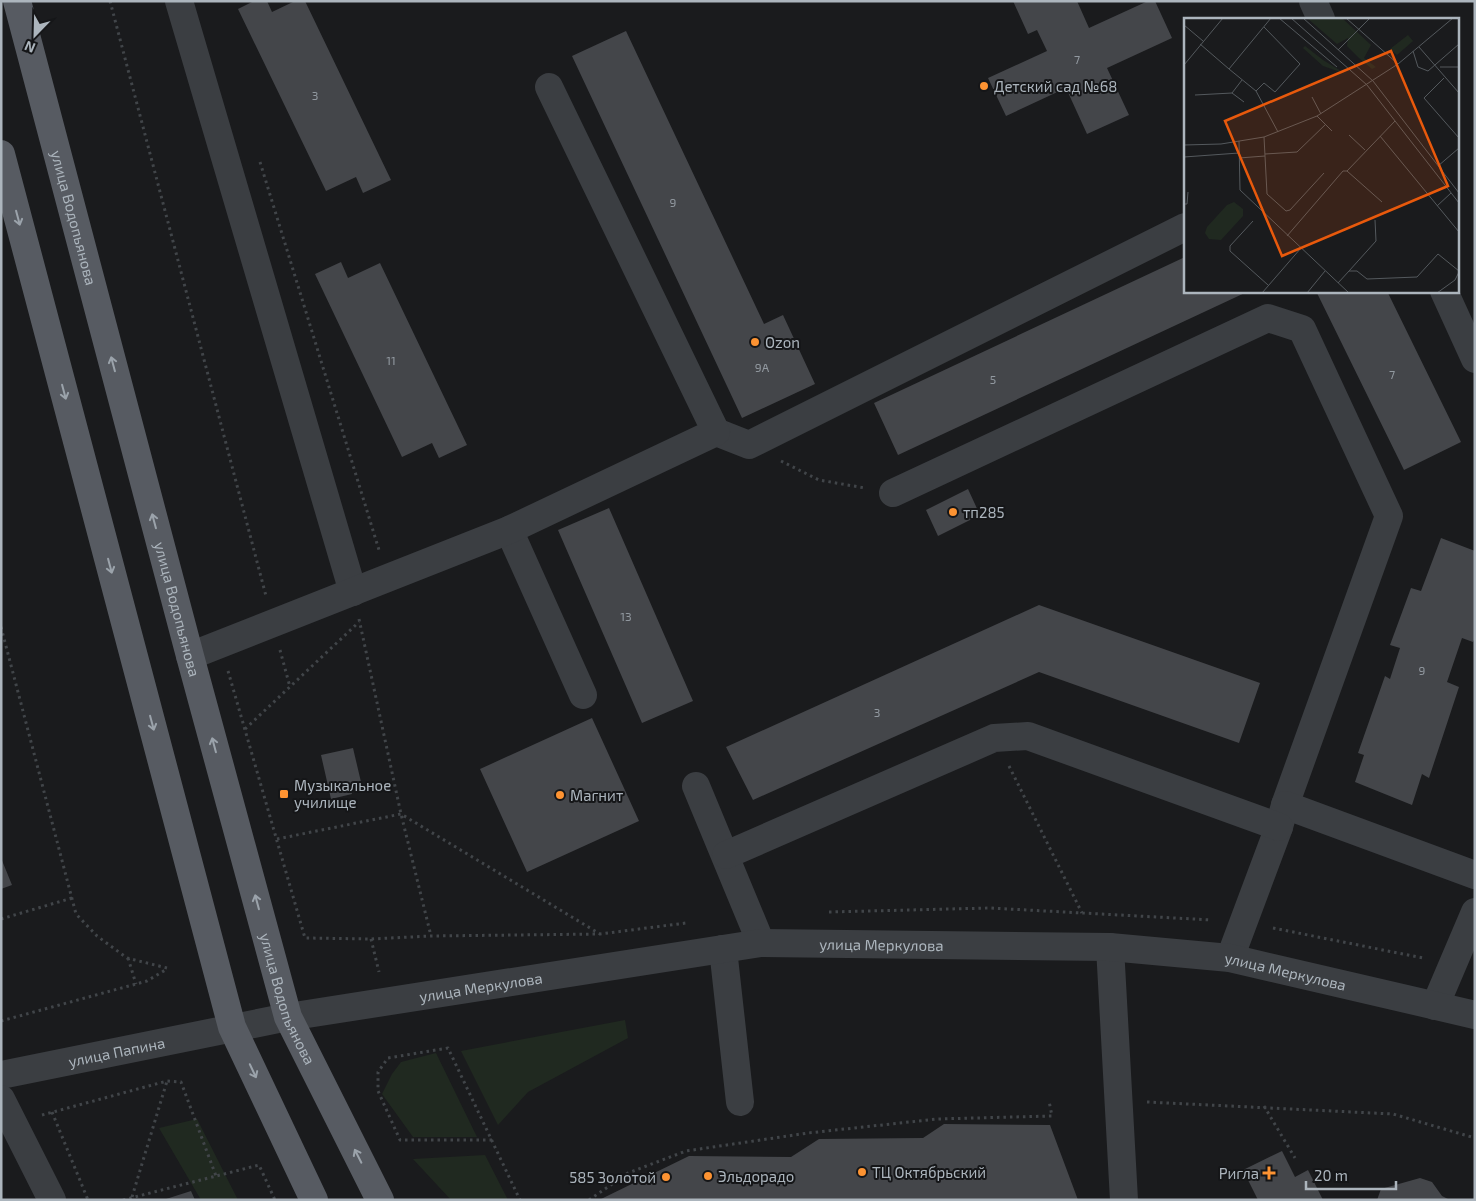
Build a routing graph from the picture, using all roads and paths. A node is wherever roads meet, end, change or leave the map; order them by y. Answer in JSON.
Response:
{"nodes":[{"id":1,"x":17,"y":1,"type":"edge"},
{"id":2,"x":110,"y":1,"type":"edge"},
{"id":3,"x":180,"y":1,"type":"edge"},
{"id":4,"x":1313,"y":1,"type":"edge"},
{"id":5,"x":1321,"y":18,"type":"edge"},
{"id":6,"x":549,"y":87,"type":"dead end"},
{"id":7,"x":1,"y":154,"type":"edge"},
{"id":8,"x":260,"y":162,"type":"dead end"},
{"id":9,"x":5,"y":183,"type":"edge"},
{"id":10,"x":1184,"y":228,"type":"edge"},
{"id":11,"x":1444,"y":292,"type":"edge"},
{"id":12,"x":1475,"y":360,"type":"edge"},
{"id":13,"x":716,"y":432,"type":"junction"},
{"id":14,"x":749,"y":445,"type":"junction"},
{"id":15,"x":893,"y":492,"type":"joint"},
{"id":16,"x":508,"y":530,"type":"junction"},
{"id":17,"x":387,"y":578,"type":"junction"},
{"id":18,"x":353,"y":592,"type":"junction"},
{"id":19,"x":359,"y":622,"type":"junction"},
{"id":20,"x":273,"y":624,"type":"junction"},
{"id":21,"x":1,"y":627,"type":"edge"},
{"id":22,"x":220,"y":644,"type":"junction"},
{"id":23,"x":190,"y":656,"type":"junction"},
{"id":24,"x":290,"y":687,"type":"junction"},
{"id":25,"x":583,"y":695,"type":"dead end"},
{"id":26,"x":245,"y":729,"type":"junction"},
{"id":27,"x":994,"y":738,"type":"junction"},
{"id":28,"x":696,"y":786,"type":"dead end"},
{"id":29,"x":401,"y":814,"type":"junction"},
{"id":30,"x":1282,"y":816,"type":"junction"},
{"id":31,"x":276,"y":839,"type":"junction"},
{"id":32,"x":726,"y":855,"type":"junction"},
{"id":33,"x":1475,"y":875,"type":"edge"},
{"id":34,"x":72,"y":898,"type":"junction"},
{"id":35,"x":826,"y":912,"type":"dead end"},
{"id":36,"x":1083,"y":913,"type":"junction"},
{"id":37,"x":1474,"y":917,"type":"edge"},
{"id":38,"x":1,"y":918,"type":"edge"},
{"id":39,"x":693,"y":922,"type":"dead end"},
{"id":40,"x":1243,"y":922,"type":"junction"},
{"id":41,"x":600,"y":934,"type":"junction"},
{"id":42,"x":431,"y":936,"type":"junction"},
{"id":43,"x":371,"y":939,"type":"junction"},
{"id":44,"x":761,"y":943,"type":"junction"},
{"id":45,"x":1110,"y":947,"type":"junction"},
{"id":46,"x":722,"y":949,"type":"junction"},
{"id":47,"x":127,"y":958,"type":"junction"},
{"id":48,"x":1230,"y":958,"type":"junction"},
{"id":49,"x":1453,"y":964,"type":"junction"},
{"id":50,"x":379,"y":972,"type":"dead end"},
{"id":51,"x":136,"y":984,"type":"junction"},
{"id":52,"x":1435,"y":1006,"type":"junction"},
{"id":53,"x":1475,"y":1015,"type":"edge"},
{"id":54,"x":288,"y":1017,"type":"junction"},
{"id":55,"x":1,"y":1021,"type":"edge"},
{"id":56,"x":232,"y":1027,"type":"junction"},
{"id":57,"x":1,"y":1075,"type":"edge"},
{"id":58,"x":167,"y":1081,"type":"junction"},
{"id":59,"x":1,"y":1100,"type":"edge"},
{"id":60,"x":1049,"y":1101,"type":"dead end"},
{"id":61,"x":1119,"y":1101,"type":"junction"},
{"id":62,"x":740,"y":1102,"type":"dead end"},
{"id":63,"x":1264,"y":1106,"type":"junction"},
{"id":64,"x":1475,"y":1138,"type":"edge"},
{"id":65,"x":492,"y":1140,"type":"junction"},
{"id":66,"x":1295,"y":1158,"type":"dead end"},
{"id":67,"x":216,"y":1176,"type":"junction"},
{"id":68,"x":132,"y":1196,"type":"junction"},
{"id":69,"x":52,"y":1200,"type":"edge"},
{"id":70,"x":88,"y":1200,"type":"edge"},
{"id":71,"x":123,"y":1200,"type":"edge"},
{"id":72,"x":275,"y":1200,"type":"edge"},
{"id":73,"x":314,"y":1200,"type":"edge"},
{"id":74,"x":380,"y":1200,"type":"edge"},
{"id":75,"x":520,"y":1200,"type":"edge"},
{"id":76,"x":589,"y":1200,"type":"edge"},
{"id":77,"x":1124,"y":1200,"type":"edge"}],
"edges":[{"from":23,"to":1,"type":"main road","name":"улица Водопьянова","one_way":true},
{"from":2,"to":20,"type":"path"},
{"from":3,"to":18,"type":"street"},
{"from":4,"to":5,"type":"street"},
{"from":6,"to":13,"type":"street"},
{"from":7,"to":9,"type":"main road"},
{"from":8,"to":17,"type":"path"},
{"from":9,"to":56,"type":"main road","one_way":true},
{"from":10,"to":14,"type":"street"},
{"from":11,"to":12,"type":"street"},
{"from":13,"to":14,"type":"street"},
{"from":13,"to":16,"type":"street"},
{"from":14,"to":15,"type":"path"},
{"from":15,"to":30,"type":"street"},
{"from":16,"to":17,"type":"street"},
{"from":16,"to":25,"type":"street"},
{"from":17,"to":18,"type":"street"},
{"from":18,"to":19,"type":"path"},
{"from":18,"to":20,"type":"street"},
{"from":19,"to":24,"type":"path"},
{"from":19,"to":29,"type":"path"},
{"from":20,"to":22,"type":"street"},
{"from":20,"to":24,"type":"path"},
{"from":21,"to":34,"type":"path"},
{"from":22,"to":23,"type":"street"},
{"from":22,"to":26,"type":"path"},
{"from":54,"to":23,"type":"main road","name":"улица Водопьянова","one_way":true},
{"from":24,"to":26,"type":"path"},
{"from":26,"to":31,"type":"path"},
{"from":27,"to":30,"type":"street"},
{"from":27,"to":32,"type":"street"},
{"from":27,"to":36,"type":"path"},
{"from":28,"to":32,"type":"street"},
{"from":29,"to":31,"type":"path"},
{"from":29,"to":41,"type":"path"},
{"from":29,"to":42,"type":"path"},
{"from":30,"to":33,"type":"street"},
{"from":30,"to":40,"type":"street"},
{"from":31,"to":43,"type":"path"},
{"from":32,"to":44,"type":"street"},
{"from":34,"to":38,"type":"path"},
{"from":34,"to":47,"type":"path"},
{"from":35,"to":36,"type":"path"},
{"from":36,"to":40,"type":"path"},
{"from":37,"to":49,"type":"street"},
{"from":39,"to":41,"type":"path"},
{"from":40,"to":48,"type":"street"},
{"from":40,"to":49,"type":"path"},
{"from":41,"to":42,"type":"path"},
{"from":42,"to":43,"type":"path"},
{"from":43,"to":50,"type":"path"},
{"from":44,"to":45,"type":"street","name":"улица Меркулова"},
{"from":44,"to":46,"type":"street","name":"улица Меркулова"},
{"from":45,"to":48,"type":"street","name":"улица Меркулова"},
{"from":45,"to":61,"type":"street"},
{"from":46,"to":54,"type":"street","name":"улица Меркулова"},
{"from":46,"to":62,"type":"street"},
{"from":47,"to":51,"type":"path"},
{"from":47,"to":51,"type":"path"},
{"from":48,"to":52,"type":"street","name":"улица Меркулова"},
{"from":49,"to":52,"type":"street"},
{"from":51,"to":55,"type":"path"},
{"from":52,"to":53,"type":"street","name":"улица Меркулова"},
{"from":54,"to":56,"type":"street","name":"улица Меркулова"},
{"from":74,"to":54,"type":"main road","name":"улица Водопьянова","one_way":true},
{"from":56,"to":57,"type":"street","name":"улица Папина"},
{"from":56,"to":73,"type":"main road","one_way":true},
{"from":58,"to":67,"type":"path"},
{"from":58,"to":68,"type":"path"},
{"from":58,"to":70,"type":"path"},
{"from":59,"to":69,"type":"street"},
{"from":60,"to":76,"type":"path"},
{"from":61,"to":63,"type":"path"},
{"from":61,"to":77,"type":"street"},
{"from":63,"to":64,"type":"path"},
{"from":63,"to":66,"type":"path"},
{"from":65,"to":65,"type":"path"},
{"from":65,"to":75,"type":"path"},
{"from":67,"to":68,"type":"path"},
{"from":67,"to":72,"type":"path"},
{"from":68,"to":71,"type":"path"}]}
